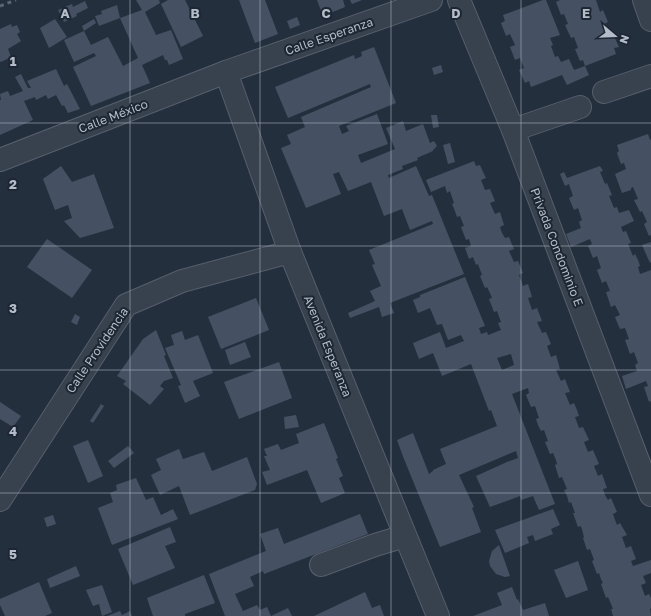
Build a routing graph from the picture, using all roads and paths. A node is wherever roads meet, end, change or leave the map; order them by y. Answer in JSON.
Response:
{"nodes":[{"id":1,"x":431,"y":0,"type":"edge"},
{"id":2,"x":459,"y":0,"type":"edge"},
{"id":3,"x":644,"y":0,"type":"edge"},
{"id":4,"x":651,"y":20,"type":"edge"},
{"id":5,"x":226,"y":72,"type":"junction"},
{"id":6,"x":651,"y":76,"type":"edge"},
{"id":7,"x":604,"y":92,"type":"dead end"},
{"id":8,"x":580,"y":107,"type":"dead end"},
{"id":9,"x":514,"y":130,"type":"junction"},
{"id":10,"x":0,"y":160,"type":"edge"},
{"id":11,"x":290,"y":252,"type":"junction"},
{"id":12,"x":651,"y":495,"type":"edge"},
{"id":13,"x":0,"y":500,"type":"edge"},
{"id":14,"x":405,"y":536,"type":"junction"},
{"id":15,"x":321,"y":565,"type":"dead end"},
{"id":16,"x":438,"y":616,"type":"edge"}],
"edges":[{"from":1,"to":5,"type":"street","name":"Calle Esperanza"},
{"from":2,"to":9,"type":"street","name":"Privada Condominio E"},
{"from":3,"to":4,"type":"street"},
{"from":5,"to":10,"type":"street","name":"Calle México"},
{"from":5,"to":11,"type":"street","name":"Avenida Esperanza"},
{"from":6,"to":7,"type":"street"},
{"from":8,"to":9,"type":"street"},
{"from":9,"to":12,"type":"street","name":"Privada Condominio E"},
{"from":11,"to":13,"type":"street","name":"Calle Providencia"},
{"from":11,"to":14,"type":"street","name":"Avenida Esperanza"},
{"from":14,"to":15,"type":"street"},
{"from":14,"to":16,"type":"street","name":"Avenida Esperanza"}]}
